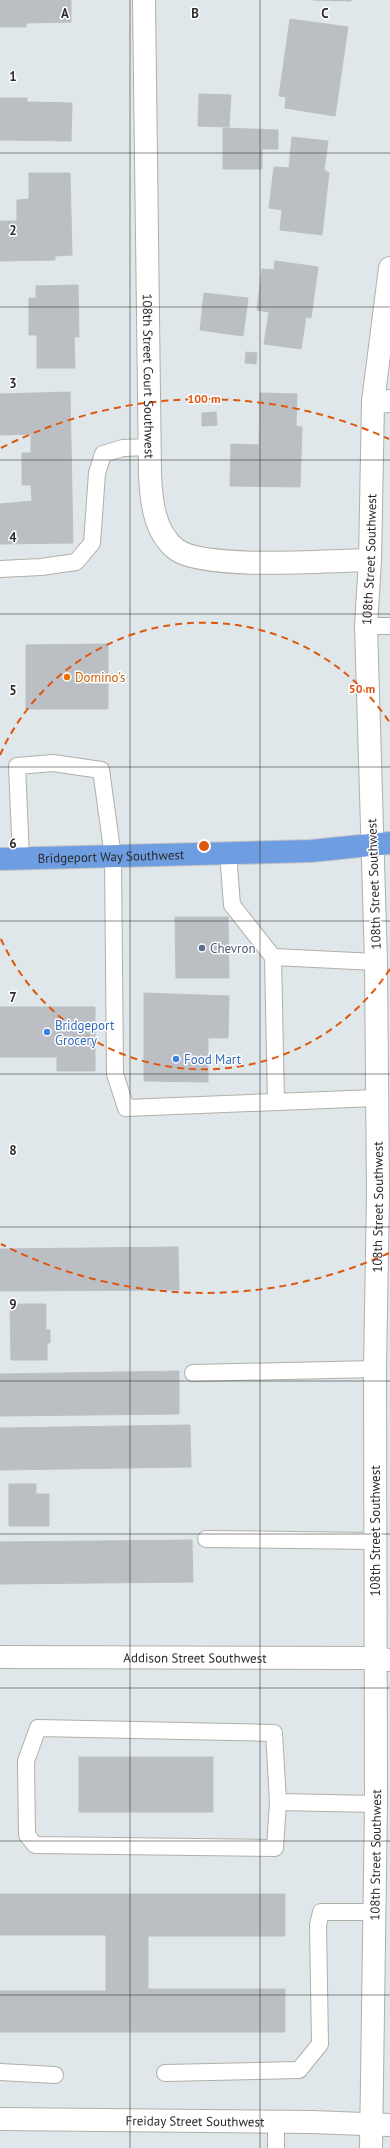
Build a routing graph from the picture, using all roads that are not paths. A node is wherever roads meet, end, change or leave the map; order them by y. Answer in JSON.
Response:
{"nodes":[{"id":1,"x":144,"y":0,"type":"edge"},
{"id":2,"x":390,"y":268,"type":"edge"},
{"id":3,"x":381,"y":401,"type":"edge"},
{"id":4,"x":149,"y":447,"type":"junction"},
{"id":5,"x":370,"y":560,"type":"junction"},
{"id":6,"x":0,"y":569,"type":"edge"},
{"id":7,"x":366,"y":626,"type":"junction"},
{"id":8,"x":390,"y":626,"type":"edge"},
{"id":9,"x":381,"y":844,"type":"edge"},
{"id":10,"x":228,"y":853,"type":"junction"},
{"id":11,"x":113,"y":857,"type":"junction"},
{"id":12,"x":11,"y":859,"type":"edge"},
{"id":13,"x":274,"y":957,"type":"junction"},
{"id":14,"x":376,"y":962,"type":"junction"},
{"id":15,"x":383,"y":1066,"type":"edge"},
{"id":16,"x":376,"y":1098,"type":"junction"},
{"id":17,"x":276,"y":1102,"type":"junction"},
{"id":18,"x":384,"y":1194,"type":"edge"},
{"id":19,"x":375,"y":1369,"type":"junction"},
{"id":20,"x":194,"y":1373,"type":"dead end"},
{"id":21,"x":206,"y":1539,"type":"dead end"},
{"id":22,"x":375,"y":1541,"type":"junction"},
{"id":23,"x":0,"y":1657,"type":"edge"},
{"id":24,"x":382,"y":1659,"type":"edge"},
{"id":25,"x":278,"y":1802,"type":"junction"},
{"id":26,"x":376,"y":1804,"type":"junction"},
{"id":27,"x":374,"y":1912,"type":"junction"},
{"id":28,"x":0,"y":2072,"type":"edge"},
{"id":29,"x":165,"y":2073,"type":"dead end"},
{"id":30,"x":55,"y":2075,"type":"dead end"},
{"id":31,"x":0,"y":2119,"type":"edge"},
{"id":32,"x":276,"y":2122,"type":"junction"},
{"id":33,"x":380,"y":2125,"type":"edge"},
{"id":34,"x":276,"y":2148,"type":"edge"},
{"id":35,"x":371,"y":2148,"type":"edge"}],
"edges":[{"from":1,"to":4,"type":"street","name":"108th Street Court Southwest"},
{"from":2,"to":3,"type":"street","name":"108th Street Southwest"},
{"from":3,"to":5,"type":"street","name":"108th Street Southwest"},
{"from":4,"to":5,"type":"street","name":"108th Street Court Southwest"},
{"from":4,"to":6,"type":"lane"},
{"from":5,"to":7,"type":"street","name":"108th Street Southwest"},
{"from":7,"to":8,"type":"lane"},
{"from":7,"to":9,"type":"street","name":"108th Street Southwest"},
{"from":9,"to":10,"type":"main road","name":"Bridgeport Way Southwest"},
{"from":9,"to":14,"type":"street","name":"108th Street Southwest"},
{"from":10,"to":11,"type":"main road","name":"Bridgeport Way Southwest"},
{"from":10,"to":13,"type":"lane"},
{"from":11,"to":12,"type":"main road","name":"Bridgeport Way Southwest"},
{"from":11,"to":12,"type":"lane"},
{"from":11,"to":17,"type":"lane"},
{"from":13,"to":14,"type":"lane"},
{"from":13,"to":17,"type":"lane"},
{"from":14,"to":15,"type":"street","name":"108th Street Southwest"},
{"from":15,"to":16,"type":"street","name":"108th Street Southwest"},
{"from":16,"to":17,"type":"lane"},
{"from":16,"to":18,"type":"street","name":"108th Street Southwest"},
{"from":18,"to":19,"type":"street","name":"108th Street Southwest"},
{"from":19,"to":20,"type":"lane"},
{"from":19,"to":22,"type":"street","name":"108th Street Southwest"},
{"from":21,"to":22,"type":"lane"},
{"from":22,"to":24,"type":"street","name":"108th Street Southwest"},
{"from":23,"to":24,"type":"street","name":"Addison Street Southwest"},
{"from":24,"to":26,"type":"street","name":"108th Street Southwest"},
{"from":25,"to":25,"type":"lane"},
{"from":25,"to":26,"type":"lane"},
{"from":26,"to":27,"type":"street","name":"108th Street Southwest"},
{"from":27,"to":29,"type":"lane"},
{"from":27,"to":33,"type":"street","name":"108th Street Southwest"},
{"from":28,"to":30,"type":"lane"},
{"from":31,"to":32,"type":"street","name":"Freiday Street Southwest"},
{"from":32,"to":33,"type":"street","name":"Freiday Street Southwest"},
{"from":32,"to":34,"type":"lane"},
{"from":33,"to":35,"type":"street","name":"108th Street Southwest"}]}
